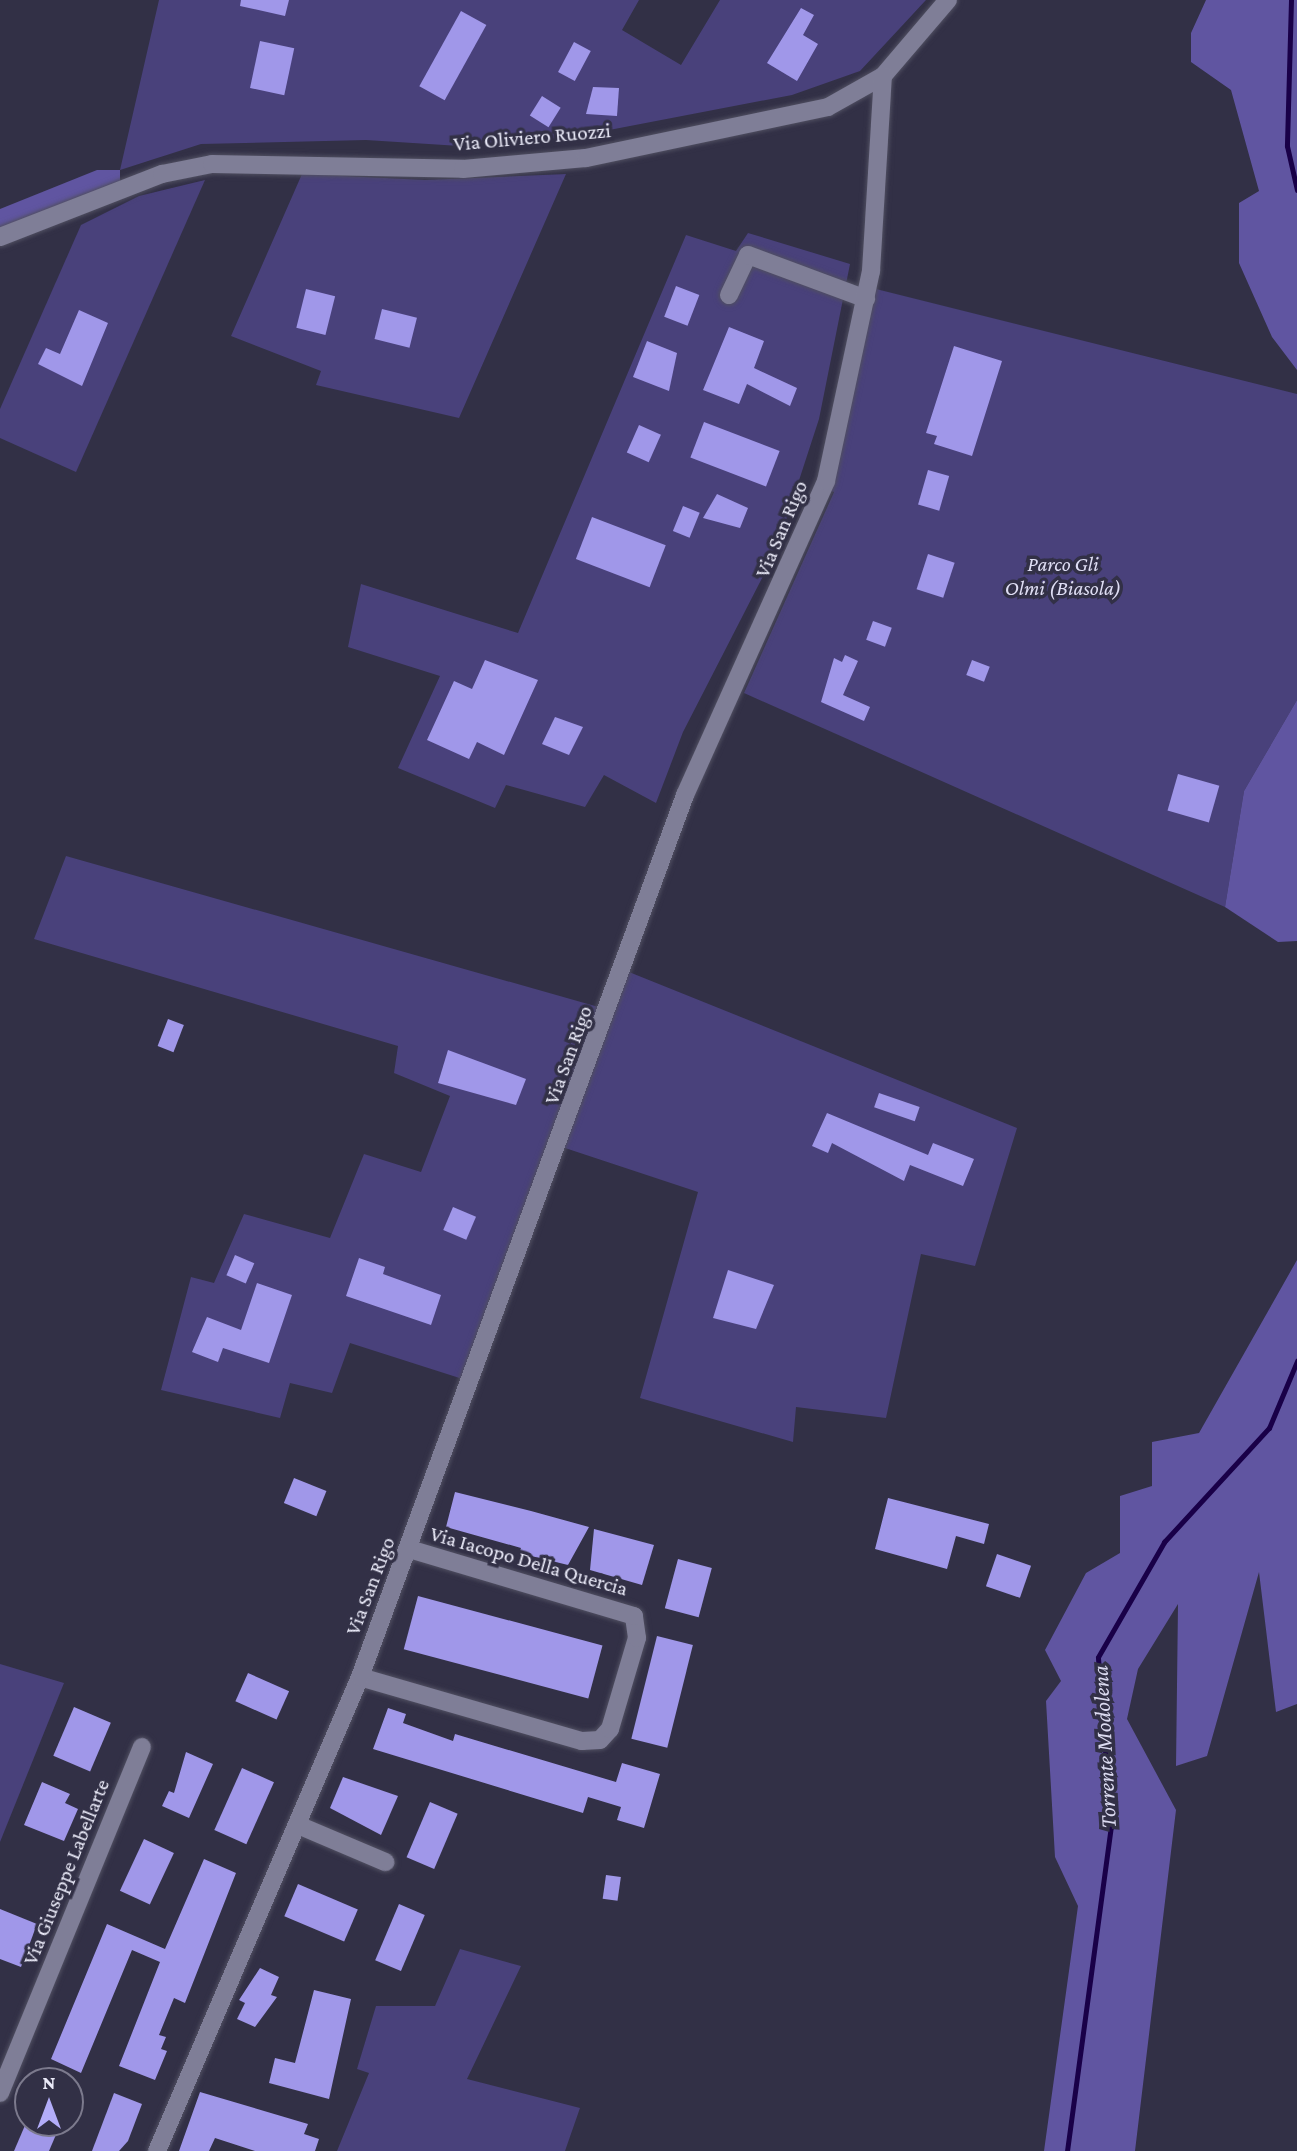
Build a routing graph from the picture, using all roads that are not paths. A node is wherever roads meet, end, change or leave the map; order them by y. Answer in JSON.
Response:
{"nodes":[{"id":1,"x":948,"y":0,"type":"edge"},
{"id":2,"x":883,"y":76,"type":"junction"},
{"id":3,"x":0,"y":237,"type":"edge"},
{"id":4,"x":729,"y":295,"type":"dead end"},
{"id":5,"x":866,"y":299,"type":"junction"},
{"id":6,"x":409,"y":1549,"type":"junction"},
{"id":7,"x":360,"y":1677,"type":"junction"},
{"id":8,"x":142,"y":1747,"type":"dead end"},
{"id":9,"x":298,"y":1825,"type":"junction"},
{"id":10,"x":385,"y":1862,"type":"dead end"},
{"id":11,"x":0,"y":2093,"type":"edge"},
{"id":12,"x":157,"y":2151,"type":"edge"}],
"edges":[{"from":1,"to":2,"type":"street","name":"Via Oliviero Ruozzi"},
{"from":2,"to":3,"type":"street","name":"Via Oliviero Ruozzi"},
{"from":2,"to":5,"type":"street","name":"Via San Rigo"},
{"from":4,"to":5,"type":"street"},
{"from":5,"to":6,"type":"street","name":"Via San Rigo"},
{"from":6,"to":7,"type":"street","name":"Via San Rigo"},
{"from":6,"to":7,"type":"street","name":"Via Iacopo Della Quercia"},
{"from":7,"to":9,"type":"street","name":"Via San Rigo"},
{"from":8,"to":11,"type":"street","name":"Via Giuseppe Labellarte"},
{"from":9,"to":10,"type":"street"},
{"from":9,"to":12,"type":"street","name":"Via San Rigo"}]}
